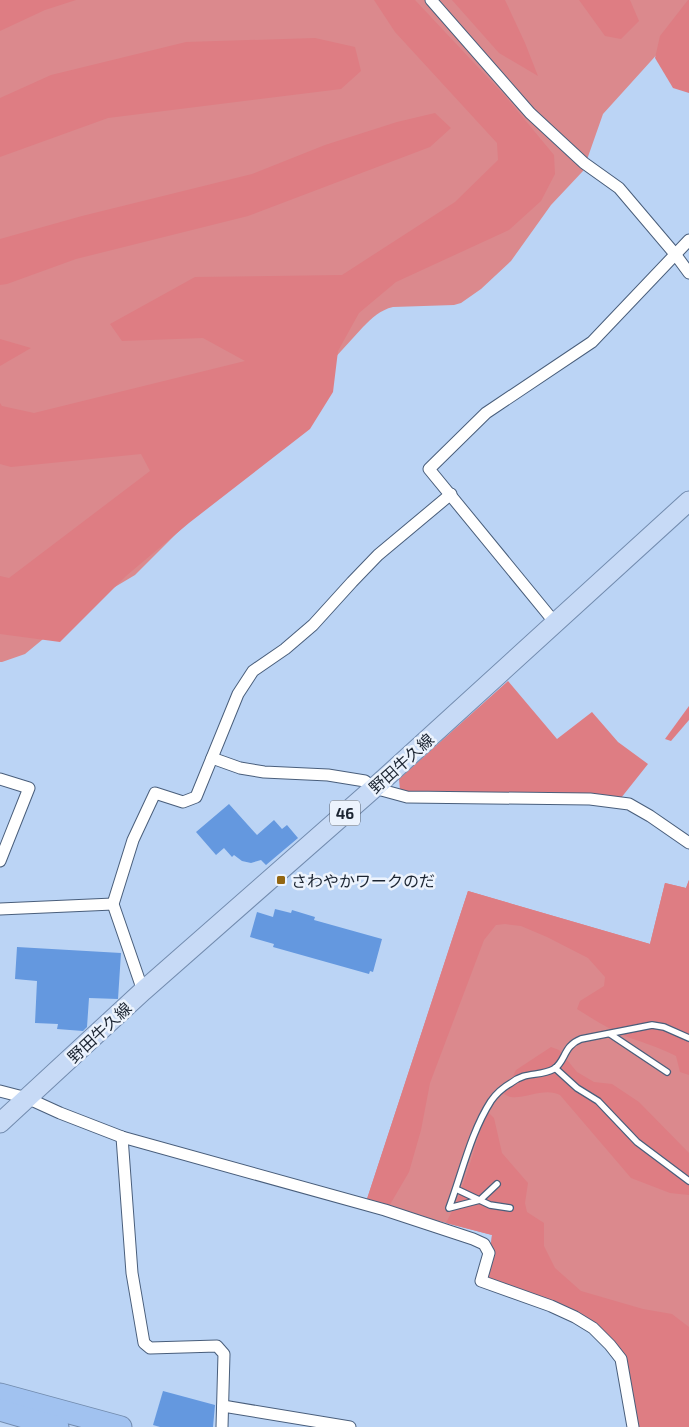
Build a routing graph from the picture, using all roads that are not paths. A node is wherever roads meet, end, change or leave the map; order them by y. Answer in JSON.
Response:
{"nodes":[{"id":1,"x":431,"y":0,"type":"edge"},
{"id":2,"x":689,"y":240,"type":"edge"},
{"id":3,"x":675,"y":254,"type":"junction"},
{"id":4,"x":689,"y":273,"type":"edge"},
{"id":5,"x":451,"y":494,"type":"junction"},
{"id":6,"x":689,"y":501,"type":"edge"},
{"id":7,"x":556,"y":624,"type":"junction"},
{"id":8,"x":212,"y":758,"type":"junction"},
{"id":9,"x":0,"y":779,"type":"edge"},
{"id":10,"x":374,"y":788,"type":"junction"},
{"id":11,"x":689,"y":843,"type":"edge"},
{"id":12,"x":0,"y":861,"type":"edge"},
{"id":13,"x":112,"y":904,"type":"junction"},
{"id":14,"x":0,"y":909,"type":"edge"},
{"id":15,"x":143,"y":991,"type":"junction"},
{"id":16,"x":610,"y":1034,"type":"junction"},
{"id":17,"x":689,"y":1038,"type":"edge"},
{"id":18,"x":555,"y":1068,"type":"junction"},
{"id":19,"x":667,"y":1072,"type":"dead end"},
{"id":20,"x":0,"y":1092,"type":"edge"},
{"id":21,"x":28,"y":1098,"type":"junction"},
{"id":22,"x":0,"y":1124,"type":"edge"},
{"id":23,"x":122,"y":1137,"type":"junction"},
{"id":24,"x":689,"y":1181,"type":"edge"},
{"id":25,"x":497,"y":1184,"type":"dead end"},
{"id":26,"x":456,"y":1189,"type":"junction"},
{"id":27,"x":480,"y":1200,"type":"junction"},
{"id":28,"x":510,"y":1208,"type":"dead end"},
{"id":29,"x":0,"y":1394,"type":"edge"},
{"id":30,"x":223,"y":1406,"type":"junction"},
{"id":31,"x":0,"y":1410,"type":"edge"},
{"id":32,"x":58,"y":1427,"type":"edge"},
{"id":33,"x":121,"y":1427,"type":"edge"},
{"id":34,"x":222,"y":1427,"type":"edge"},
{"id":35,"x":350,"y":1427,"type":"edge"},
{"id":36,"x":633,"y":1427,"type":"edge"}],
"edges":[{"from":1,"to":3,"type":"street"},
{"from":2,"to":3,"type":"street"},
{"from":3,"to":4,"type":"street"},
{"from":3,"to":5,"type":"street"},
{"from":5,"to":7,"type":"street"},
{"from":5,"to":8,"type":"street"},
{"from":6,"to":7,"type":"main road","name":"野田牛久線","number":"46"},
{"from":7,"to":10,"type":"main road","name":"野田牛久線","number":"46"},
{"from":8,"to":10,"type":"street"},
{"from":8,"to":13,"type":"street"},
{"from":9,"to":12,"type":"street"},
{"from":10,"to":11,"type":"street"},
{"from":10,"to":15,"type":"main road","name":"野田牛久線","number":"46"},
{"from":13,"to":14,"type":"street"},
{"from":13,"to":15,"type":"street"},
{"from":15,"to":21,"type":"main road","name":"野田牛久線","number":"46"},
{"from":16,"to":17,"type":"lane"},
{"from":16,"to":18,"type":"lane"},
{"from":16,"to":19,"type":"lane"},
{"from":18,"to":24,"type":"lane"},
{"from":18,"to":26,"type":"lane"},
{"from":20,"to":21,"type":"street"},
{"from":21,"to":22,"type":"main road","name":"野田牛久線","number":"46"},
{"from":21,"to":23,"type":"street"},
{"from":23,"to":30,"type":"street"},
{"from":23,"to":36,"type":"street"},
{"from":25,"to":27,"type":"lane"},
{"from":26,"to":27,"type":"lane"},
{"from":26,"to":27,"type":"lane"},
{"from":27,"to":28,"type":"lane"},
{"from":29,"to":33,"type":"highway"},
{"from":30,"to":34,"type":"street"},
{"from":30,"to":35,"type":"street"},
{"from":31,"to":32,"type":"highway"}]}
